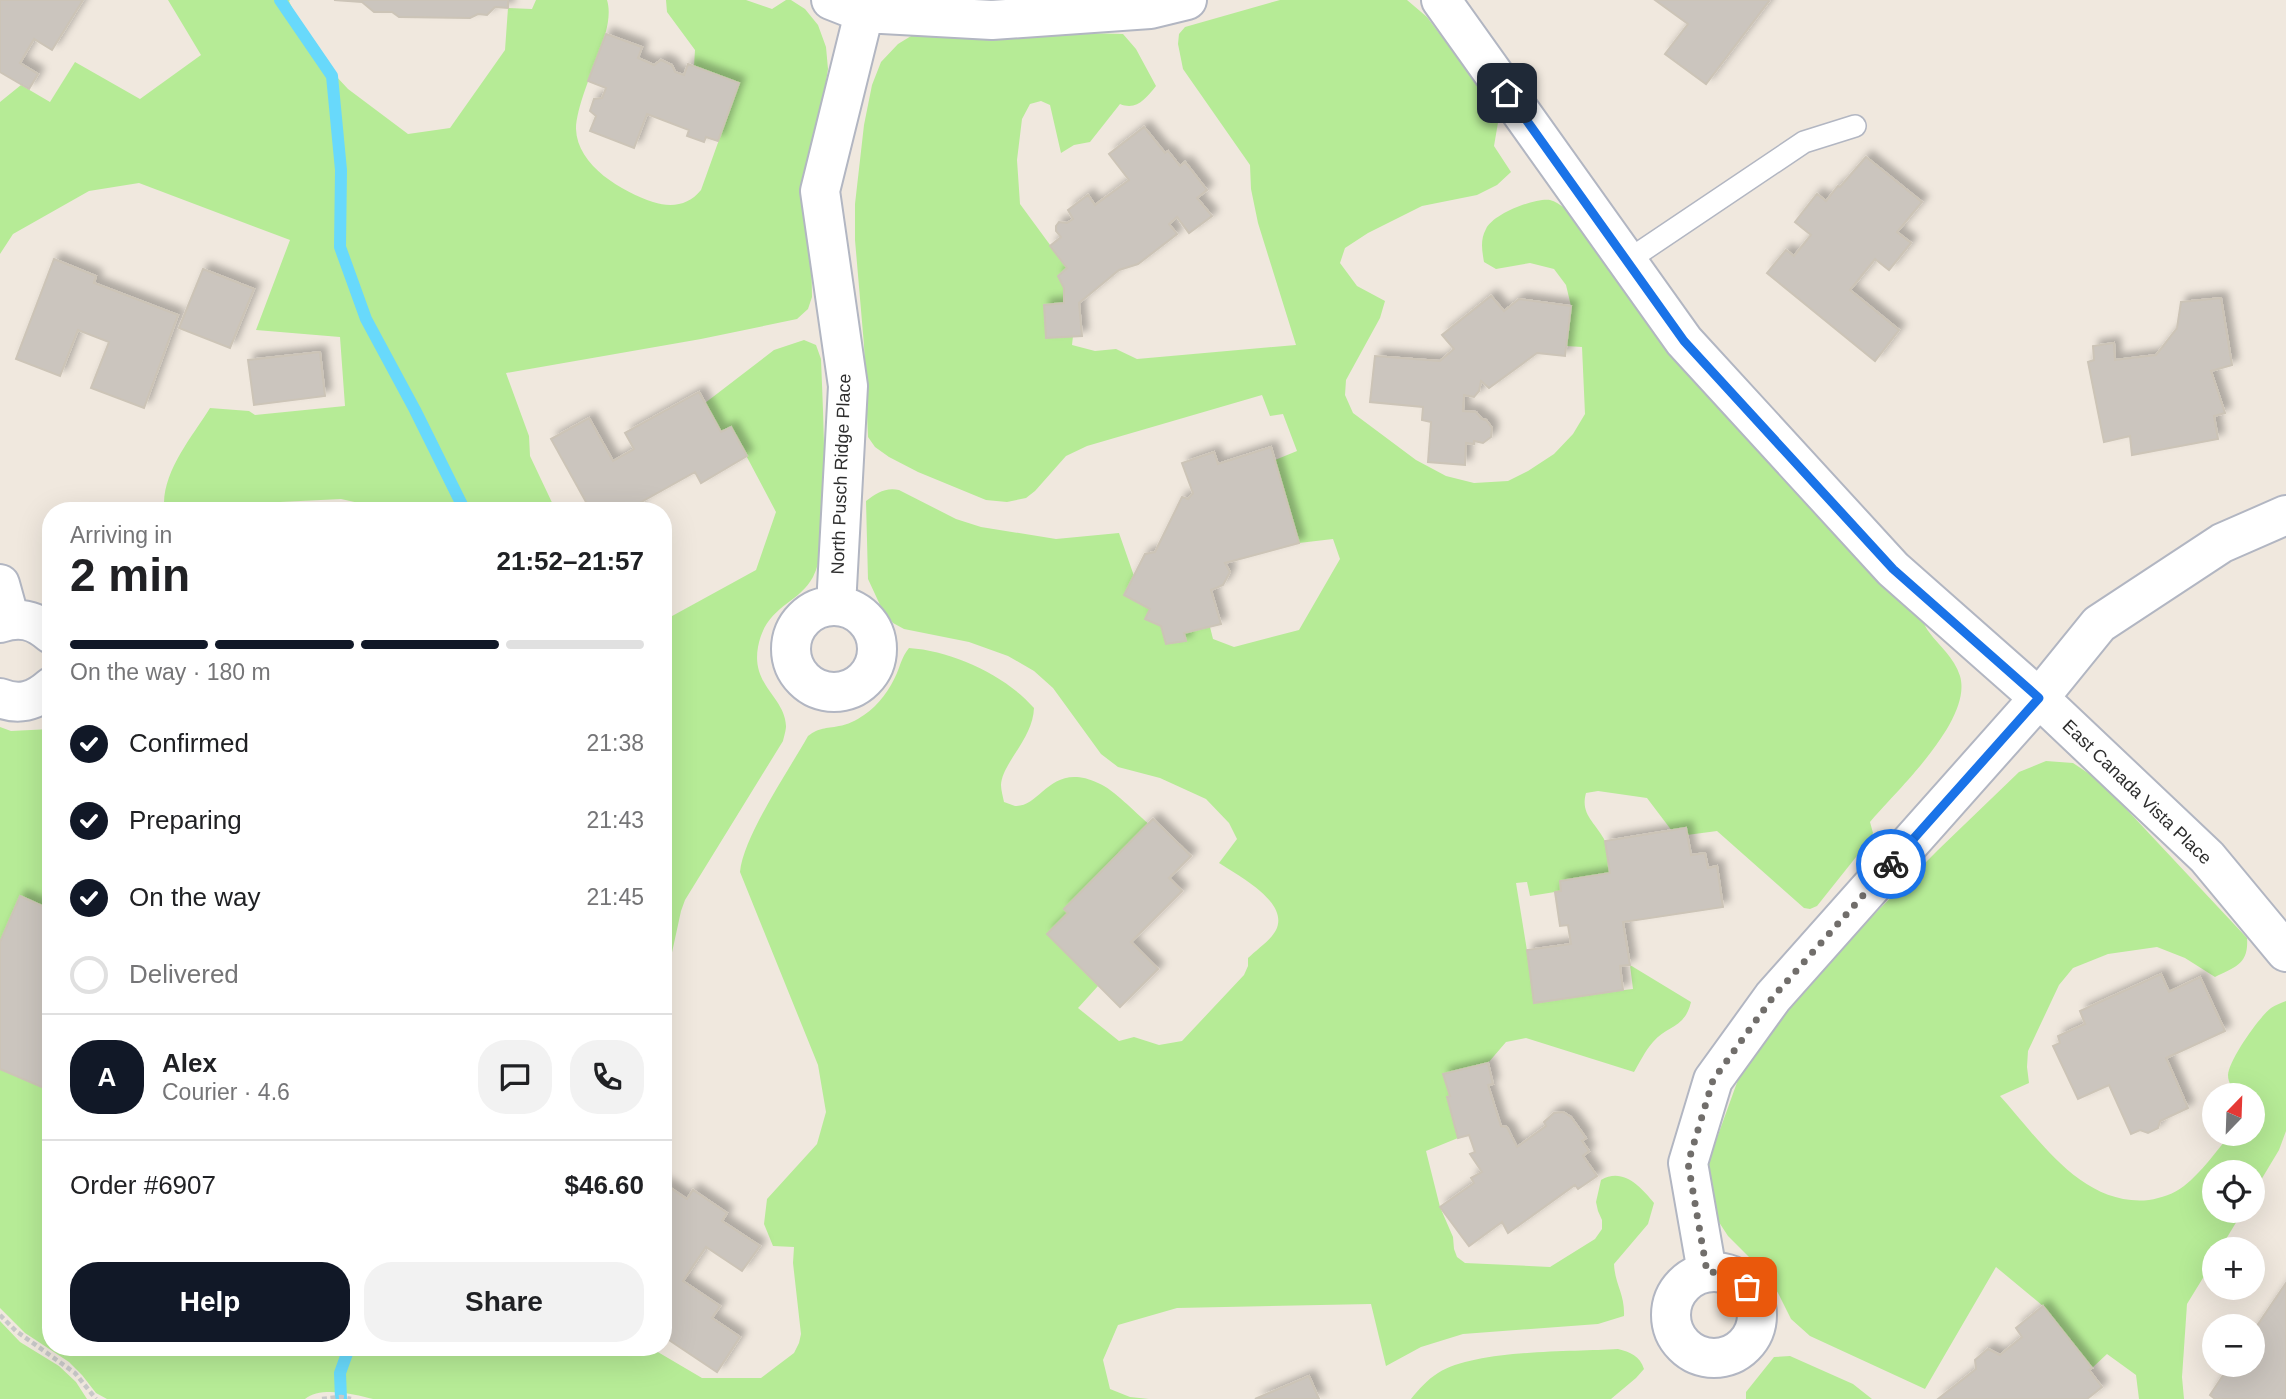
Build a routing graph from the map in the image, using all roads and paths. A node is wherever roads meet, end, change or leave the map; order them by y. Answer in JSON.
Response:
{"nodes":[{"id":1,"x":1187,"y":0,"type":"edge"},
{"id":2,"x":1441,"y":0,"type":"edge"},
{"id":3,"x":847,"y":7,"type":"edge"},
{"id":4,"x":1854,"y":126,"type":"dead end"},
{"id":5,"x":1627,"y":261,"type":"junction"},
{"id":6,"x":2286,"y":515,"type":"edge"},
{"id":7,"x":836,"y":606,"type":"dead end"},
{"id":8,"x":3,"y":609,"type":"edge"},
{"id":9,"x":42,"y":628,"type":"edge"},
{"id":10,"x":42,"y":695,"type":"edge"},
{"id":11,"x":0,"y":698,"type":"edge"},
{"id":12,"x":2039,"y":698,"type":"junction"},
{"id":13,"x":2286,"y":952,"type":"edge"},
{"id":14,"x":1707,"y":1272,"type":"dead end"},
{"id":15,"x":0,"y":1315,"type":"edge"},
{"id":16,"x":42,"y":1350,"type":"edge"},
{"id":17,"x":51,"y":1356,"type":"edge"},
{"id":18,"x":96,"y":1399,"type":"edge"},
{"id":19,"x":323,"y":1399,"type":"edge"},
{"id":20,"x":351,"y":1399,"type":"edge"}],
"edges":[{"from":1,"to":3,"type":"street"},
{"from":2,"to":5,"type":"street","name":"East Canada Vista Place"},
{"from":3,"to":7,"type":"street","name":"North Pusch Ridge Place"},
{"from":4,"to":5,"type":"lane"},
{"from":5,"to":12,"type":"street","name":"East Canada Vista Place"},
{"from":6,"to":12,"type":"street"},
{"from":8,"to":9,"type":"street"},
{"from":10,"to":11,"type":"street"},
{"from":12,"to":13,"type":"street","name":"East Canada Vista Place"},
{"from":12,"to":14,"type":"street"},
{"from":15,"to":16,"type":"path"},
{"from":17,"to":18,"type":"path"},
{"from":19,"to":20,"type":"path"}]}
